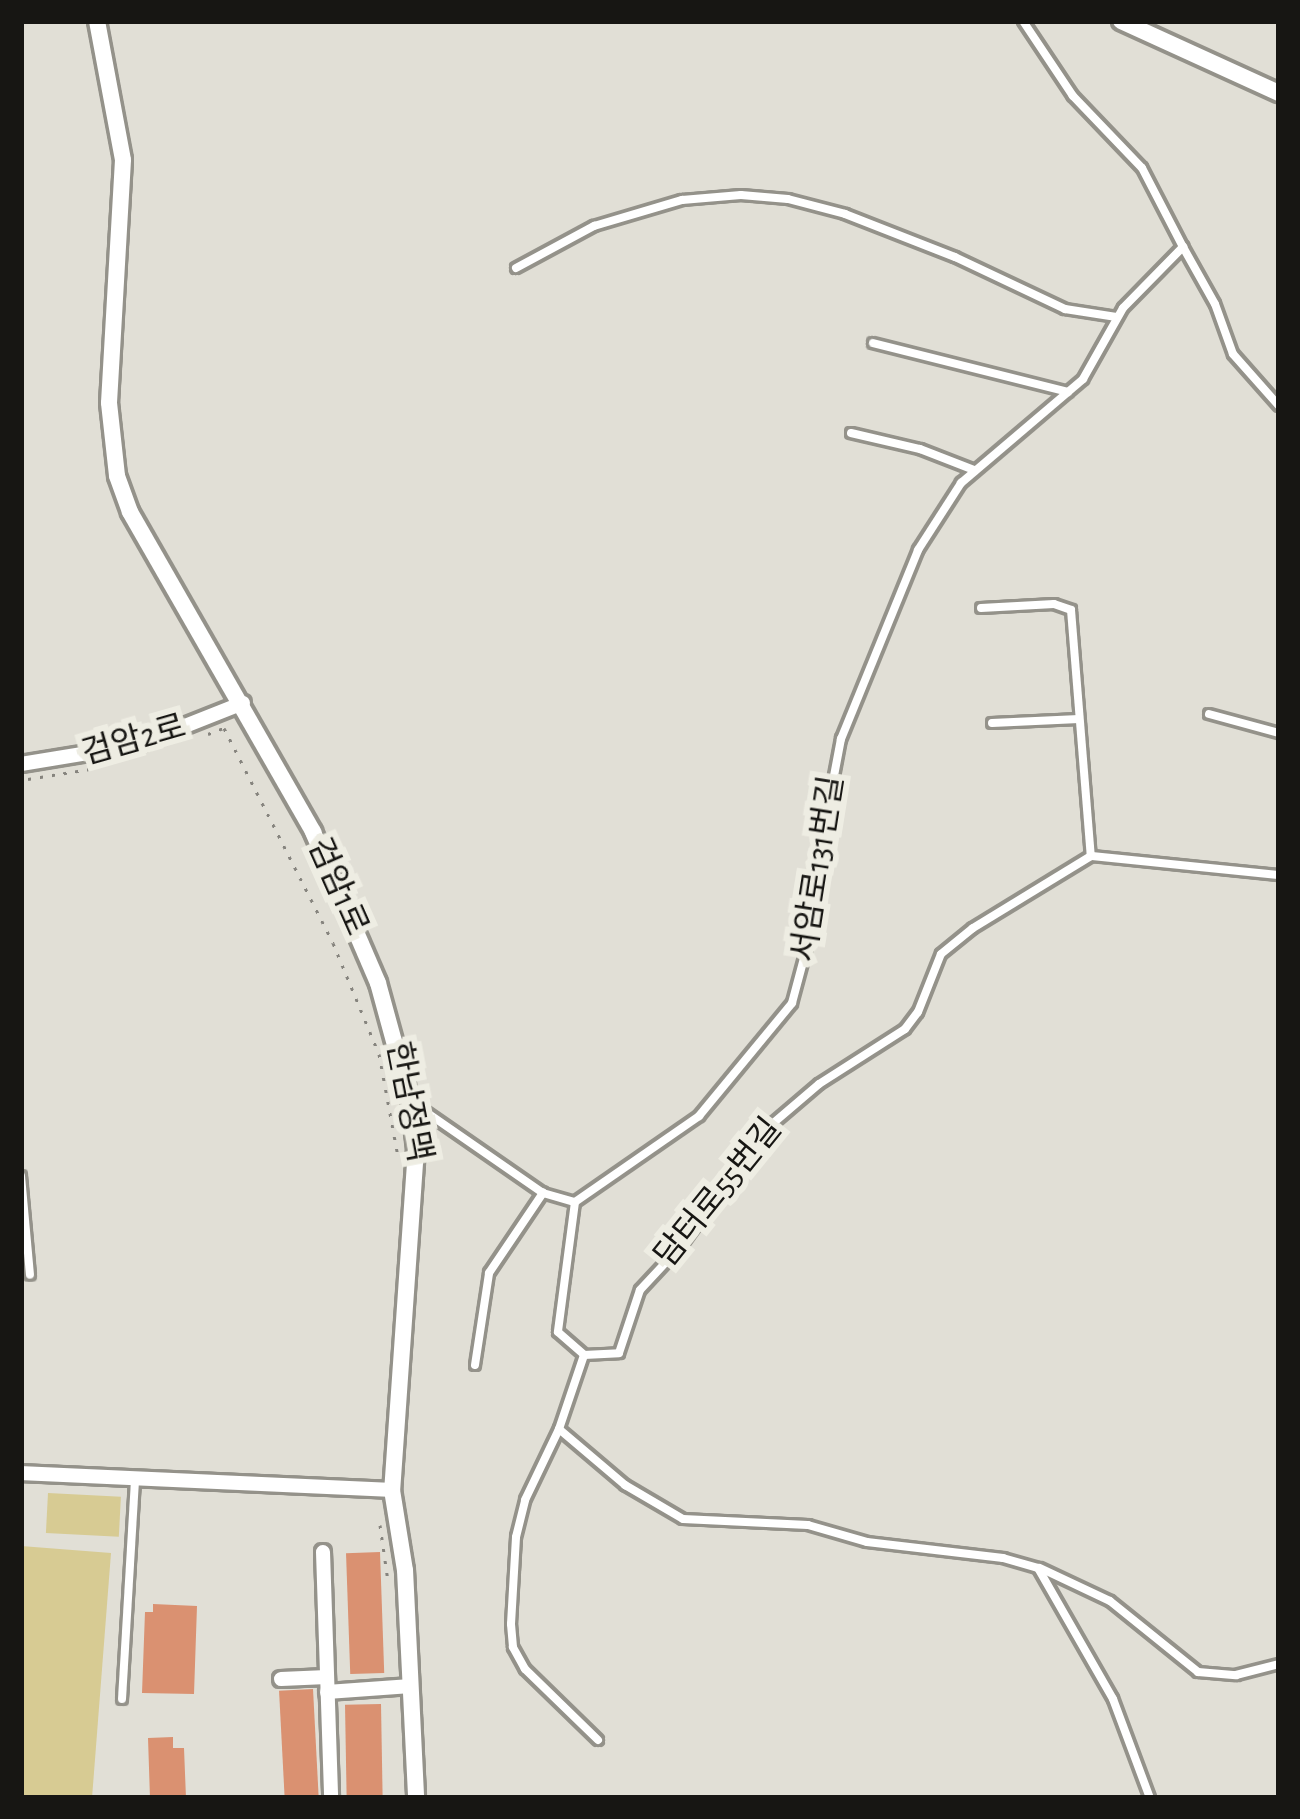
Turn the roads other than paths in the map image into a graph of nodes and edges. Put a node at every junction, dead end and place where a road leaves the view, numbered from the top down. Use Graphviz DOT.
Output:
graph roads {
  1 [pos="97,21"];
  2 [pos="1023,21"];
  3 [pos="1121,21"];
  4 [pos="1279,94"];
  5 [pos="1183,247"];
  6 [pos="517,268"];
  7 [pos="1117,317"];
  8 [pos="873,343"];
  9 [pos="1069,392"];
  10 [pos="1279,406"];
  11 [pos="851,433"];
  12 [pos="974,470"];
  13 [pos="981,608"];
  14 [pos="243,703"];
  15 [pos="1208,714"];
  16 [pos="1079,719"];
  17 [pos="992,723"];
  18 [pos="1279,733"];
  19 [pos="21,764"];
  20 [pos="1091,856"];
  21 [pos="1279,875"];
  22 [pos="410,1100"];
  23 [pos="21,1175"];
  24 [pos="543,1193"];
  25 [pos="574,1202"];
  26 [pos="30,1275"];
  27 [pos="584,1355"];
  28 [pos="475,1365"];
  29 [pos="559,1429"];
  30 [pos="21,1472"];
  31 [pos="135,1478"];
  32 [pos="392,1490"];
  33 [pos="323,1552"];
  34 [pos="1038,1568"];
  35 [pos="1279,1664"];
  36 [pos="281,1679"];
  37 [pos="327,1684"];
  38 [pos="411,1686"];
  39 [pos="122,1699"];
  40 [pos="598,1740"];
  41 [pos="331,1798"];
  42 [pos="416,1798"];
  43 [pos="1150,1798"];
  1 -- 14 [label="street, 검암1로"];
  2 -- 5 [label="lane"];
  3 -- 4 [label="street"];
  5 -- 7 [label="lane, 서암로131번길"];
  5 -- 10 [label="lane"];
  6 -- 7 [label="lane"];
  7 -- 9 [label="lane, 서암로131번길"];
  8 -- 9 [label="lane"];
  9 -- 12 [label="lane, 서암로131번길"];
  11 -- 12 [label="lane"];
  12 -- 25 [label="lane, 서암로131번길"];
  13 -- 16 [label="lane"];
  14 -- 19 [label="street, 검암2로"];
  14 -- 22 [label="street, 검암1로"];
  15 -- 18 [label="lane"];
  16 -- 17 [label="lane"];
  16 -- 20 [label="lane"];
  20 -- 21 [label="lane"];
  20 -- 27 [label="lane, 담터로55번길"];
  22 -- 24 [label="lane"];
  22 -- 32 [label="street, 검암1로"];
  23 -- 26 [label="lane"];
  24 -- 25 [label="lane"];
  24 -- 28 [label="lane"];
  25 -- 27 [label="lane"];
  27 -- 29 [label="lane"];
  29 -- 34 [label="lane"];
  29 -- 40 [label="lane"];
  30 -- 31 [label="street"];
  31 -- 32 [label="street"];
  31 -- 39 [label="lane"];
  32 -- 38 [label="street, 검암1로"];
  33 -- 37 [label="street"];
  34 -- 35 [label="lane"];
  34 -- 43 [label="lane"];
  36 -- 37 [label="street"];
  37 -- 38 [label="street"];
  37 -- 41 [label="street"];
  38 -- 42 [label="street, 검암1로"];
}
